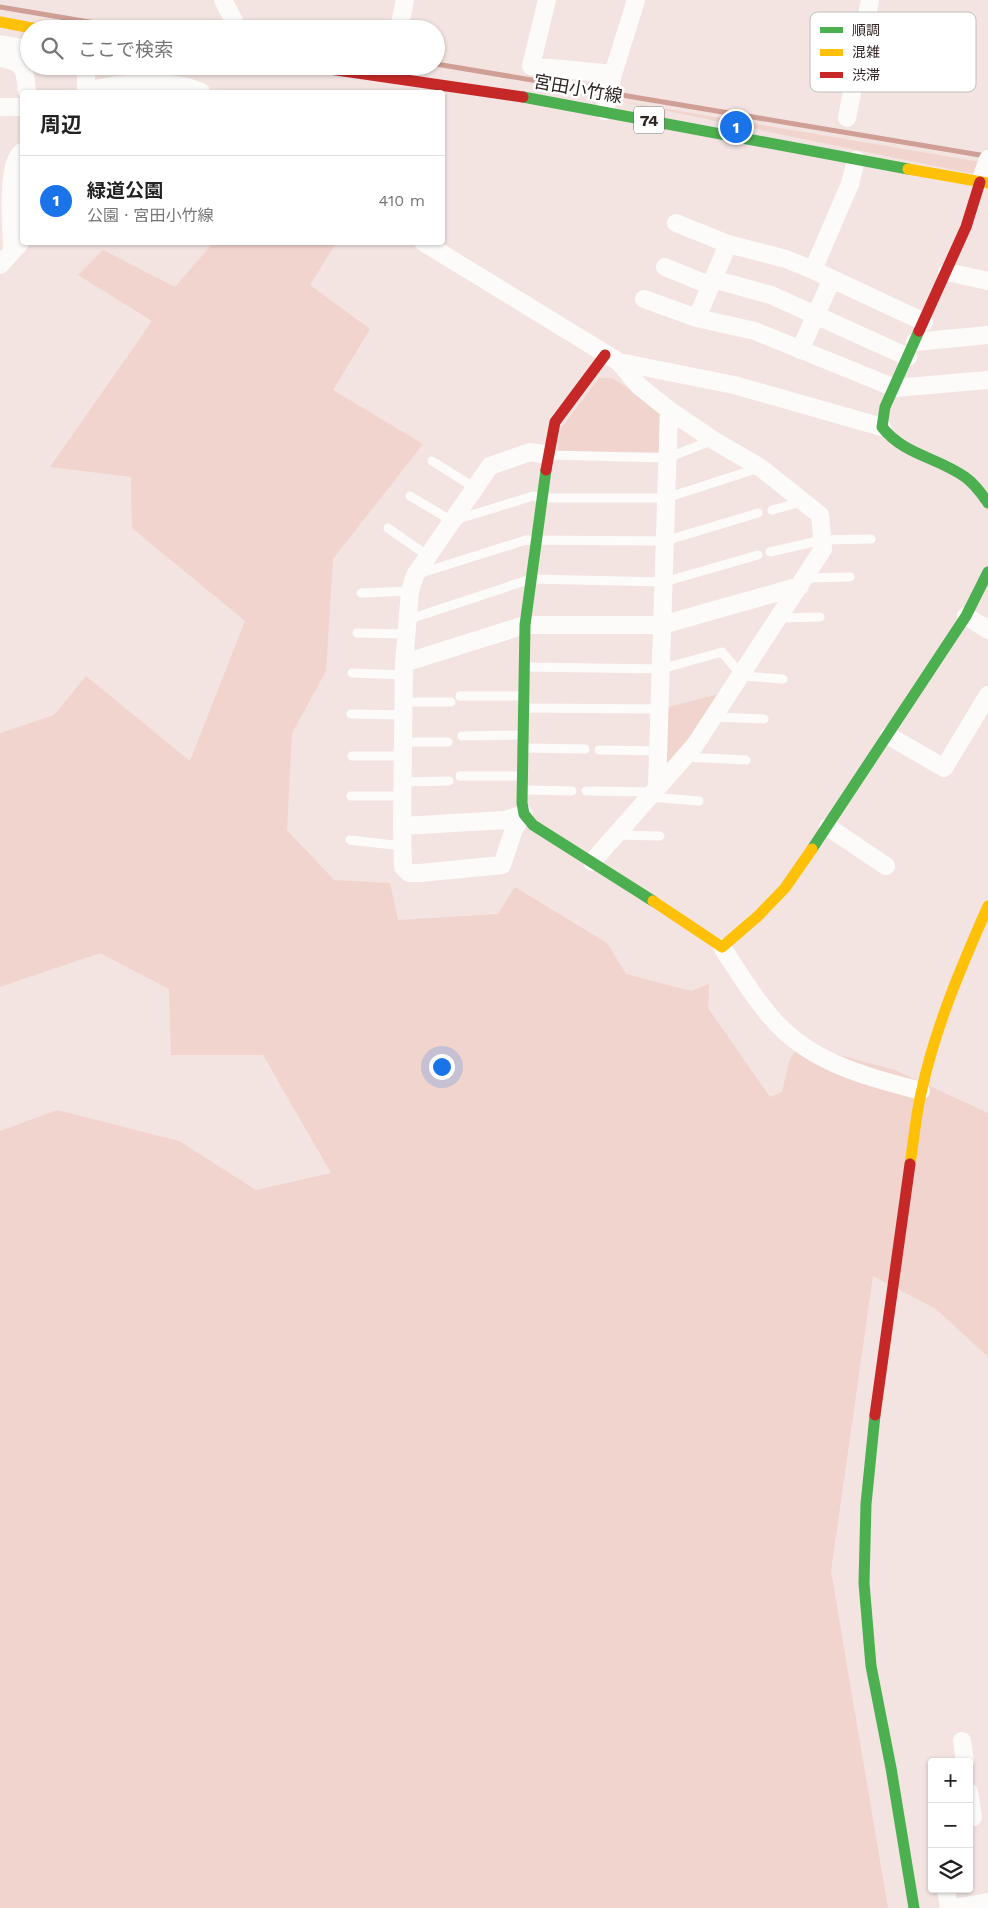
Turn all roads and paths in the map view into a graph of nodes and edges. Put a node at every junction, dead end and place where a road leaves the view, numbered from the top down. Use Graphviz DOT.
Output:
graph roads {
  1 [pos="223,0"];
  2 [pos="405,0"];
  3 [pos="547,0"];
  4 [pos="636,0"];
  5 [pos="233,20"];
  6 [pos="402,20"];
  7 [pos="0,22"];
  8 [pos="20,26"];
  9 [pos="0,44"];
  10 [pos="20,47"];
  11 [pos="0,58"];
  12 [pos="20,65"];
  13 [pos="25,75"];
  14 [pos="86,75"];
  15 [pos="417,75"];
  16 [pos="612,78"];
  17 [pos="27,90"];
  18 [pos="86,90"];
  19 [pos="92,90"];
  20 [pos="196,90"];
  21 [pos="852,92"];
  22 [pos="607,105"];
  23 [pos="0,107"];
  24 [pos="20,107"];
  25 [pos="847,118"];
  26 [pos="20,155"];
  27 [pos="856,160"];
  28 [pos="988,161"];
  29 [pos="984,182"];
  30 [pos="6,190"];
  31 [pos="676,223"];
  32 [pos="728,244"];
  33 [pos="428,245"];
  34 [pos="17,246"];
  35 [pos="0,264"];
  36 [pos="665,267"];
  37 [pos="812,270"];
  38 [pos="947,272"];
  39 [pos="832,279"];
  40 [pos="988,281"];
  41 [pos="712,282"];
  42 [pos="644,299"];
  43 [pos="816,315"];
  44 [pos="697,318"];
  45 [pos="924,322"];
  46 [pos="988,334"];
  47 [pos="800,350"];
  48 [pos="912,350"];
  49 [pos="612,359"];
  50 [pos="988,380"];
  51 [pos="895,388"];
  52 [pos="669,410"];
  53 [pos="882,427"];
  54 [pos="713,440"];
  55 [pos="548,455"];
  56 [pos="667,458"];
  57 [pos="432,461"];
  58 [pos="761,468"];
  59 [pos="475,488"];
  60 [pos="410,496"];
  61 [pos="542,498"];
  62 [pos="666,498"];
  63 [pos="802,502"];
  64 [pos="988,504"];
  65 [pos="772,510"];
  66 [pos="758,513"];
  67 [pos="452,521"];
  68 [pos="388,528"];
  69 [pos="536,539"];
  70 [pos="871,539"];
  71 [pos="822,540"];
  72 [pos="665,541"];
  73 [pos="770,552"];
  74 [pos="758,555"];
  75 [pos="428,556"];
  76 [pos="988,572"];
  77 [pos="850,577"];
  78 [pos="531,579"];
  79 [pos="664,582"];
  80 [pos="803,582"];
  81 [pos="412,583"];
  82 [pos="361,593"];
  83 [pos="966,616"];
  84 [pos="820,617"];
  85 [pos="779,618"];
  86 [pos="662,625"];
  87 [pos="407,626"];
  88 [pos="525,626"];
  89 [pos="988,630"];
  90 [pos="357,633"];
  91 [pos="524,667"];
  92 [pos="404,669"];
  93 [pos="661,669"];
  94 [pos="352,674"];
  95 [pos="742,676"];
  96 [pos="783,679"];
  97 [pos="988,695"];
  98 [pos="460,696"];
  99 [pos="524,696"];
  100 [pos="451,702"];
  101 [pos="403,708"];
  102 [pos="524,708"];
  103 [pos="660,709"];
  104 [pos="351,714"];
  105 [pos="714,716"];
  106 [pos="764,719"];
  107 [pos="462,736"];
  108 [pos="523,736"];
  109 [pos="889,736"];
  110 [pos="448,742"];
  111 [pos="523,748"];
  112 [pos="403,749"];
  113 [pos="585,749"];
  114 [pos="599,750"];
  115 [pos="658,751"];
  116 [pos="352,756"];
  117 [pos="684,757"];
  118 [pos="746,760"];
  119 [pos="460,776"];
  120 [pos="522,776"];
  121 [pos="449,782"];
  122 [pos="402,789"];
  123 [pos="522,790"];
  124 [pos="572,791"];
  125 [pos="586,791"];
  126 [pos="652,792"];
  127 [pos="351,796"];
  128 [pos="699,801"];
  129 [pos="524,814"];
  130 [pos="402,826"];
  131 [pos="828,827"];
  132 [pos="615,834"];
  133 [pos="660,836"];
  134 [pos="350,840"];
  135 [pos="402,846"];
  136 [pos="592,862"];
  137 [pos="886,866"];
  138 [pos="988,906"];
  139 [pos="722,947"];
  140 [pos="921,1091"];
  141 [pos="962,1741"];
  142 [pos="964,1758"];
  143 [pos="973,1803"];
  144 [pos="977,1816"];
  145 [pos="947,1893"];
  146 [pos="988,1902"];
  147 [pos="914,1908"];
  148 [pos="949,1908"];
  149 [pos="954,1908"];
  1 -- 5 [label="street"];
  2 -- 6 [label="street"];
  3 -- 16 [label="street"];
  4 -- 16 [label="street"];
  7 -- 8 [label="street"];
  9 -- 10 [label="street"];
  11 -- 12 [label="street"];
  13 -- 17 [label="street"];
  14 -- 18 [label="street"];
  15 -- 22 [label="street, 宮田小竹線 / 74"];
  16 -- 22 [label="street"];
  19 -- 20 [label="street"];
  21 -- 25 [label="street"];
  22 -- 27 [label="street, 宮田小竹線 / 74"];
  23 -- 24 [label="street"];
  26 -- 30 [label="street"];
  27 -- 29 [label="street, 宮田小竹線 / 74"];
  27 -- 37 [label="street"];
  28 -- 29 [label="street"];
  29 -- 38 [label="street"];
  30 -- 34 [label="street"];
  31 -- 32 [label="street"];
  32 -- 37 [label="street"];
  32 -- 41 [label="street"];
  33 -- 49 [label="street"];
  34 -- 35 [label="street"];
  36 -- 41 [label="street"];
  37 -- 39 [label="street"];
  38 -- 40 [label="street"];
  38 -- 45 [label="street"];
  39 -- 43 [label="street"];
  39 -- 45 [label="street"];
  41 -- 43 [label="street"];
  41 -- 44 [label="street"];
  42 -- 44 [label="street"];
  43 -- 47 [label="street"];
  43 -- 48 [label="street"];
  44 -- 47 [label="street"];
  45 -- 48 [label="street"];
  46 -- 48 [label="street"];
  47 -- 51 [label="street"];
  48 -- 51 [label="street"];
  49 -- 52 [label="street"];
  49 -- 53 [label="street"];
  49 -- 55 [label="street"];
  50 -- 51 [label="street"];
  51 -- 53 [label="street"];
  52 -- 54 [label="street"];
  52 -- 56 [label="street"];
  53 -- 64 [label="street"];
  54 -- 56 [label="lane"];
  54 -- 58 [label="street"];
  55 -- 56 [label="lane"];
  55 -- 59 [label="street"];
  55 -- 61 [label="street"];
  56 -- 62 [label="street"];
  57 -- 59 [label="lane"];
  58 -- 62 [label="lane"];
  58 -- 63 [label="street"];
  59 -- 67 [label="street"];
  60 -- 67 [label="lane"];
  61 -- 62 [label="lane"];
  61 -- 67 [label="lane"];
  61 -- 69 [label="street"];
  62 -- 72 [label="street"];
  63 -- 65 [label="lane"];
  63 -- 71 [label="street"];
  66 -- 72 [label="lane"];
  67 -- 75 [label="street"];
  68 -- 75 [label="lane"];
  69 -- 72 [label="lane"];
  69 -- 78 [label="street"];
  69 -- 81 [label="lane"];
  70 -- 71 [label="lane"];
  71 -- 73 [label="lane"];
  71 -- 80 [label="street"];
  72 -- 79 [label="street"];
  74 -- 79 [label="lane"];
  75 -- 81 [label="street"];
  76 -- 83 [label="street"];
  77 -- 80 [label="lane"];
  78 -- 79 [label="lane"];
  78 -- 87 [label="lane"];
  78 -- 88 [label="street"];
  79 -- 86 [label="street"];
  80 -- 85 [label="street"];
  80 -- 86 [label="street"];
  81 -- 82 [label="lane"];
  81 -- 87 [label="street"];
  83 -- 89 [label="street"];
  83 -- 109 [label="street"];
  84 -- 85 [label="lane"];
  85 -- 95 [label="street"];
  86 -- 88 [label="street"];
  86 -- 93 [label="street"];
  87 -- 90 [label="lane"];
  87 -- 92 [label="street"];
  88 -- 91 [label="street"];
  88 -- 92 [label="street"];
  91 -- 93 [label="lane"];
  91 -- 99 [label="street"];
  92 -- 94 [label="lane"];
  92 -- 101 [label="street"];
  93 -- 95 [label="lane"];
  93 -- 103 [label="street"];
  95 -- 96 [label="lane"];
  95 -- 105 [label="street"];
  97 -- 109 [label="street"];
  98 -- 99 [label="lane"];
  99 -- 102 [label="street"];
  100 -- 101 [label="lane"];
  101 -- 104 [label="lane"];
  101 -- 112 [label="street"];
  102 -- 103 [label="lane"];
  102 -- 108 [label="street"];
  103 -- 115 [label="street"];
  105 -- 106 [label="lane"];
  105 -- 117 [label="street"];
  107 -- 108 [label="lane"];
  108 -- 111 [label="street"];
  109 -- 131 [label="street"];
  110 -- 112 [label="lane"];
  111 -- 113 [label="lane"];
  111 -- 120 [label="street"];
  112 -- 116 [label="lane"];
  112 -- 122 [label="street"];
  114 -- 115 [label="lane"];
  115 -- 126 [label="street"];
  117 -- 118 [label="lane"];
  117 -- 126 [label="street"];
  119 -- 120 [label="lane"];
  120 -- 123 [label="street"];
  121 -- 122 [label="lane"];
  122 -- 127 [label="lane"];
  122 -- 130 [label="street"];
  123 -- 124 [label="lane"];
  123 -- 129 [label="street"];
  125 -- 126 [label="lane"];
  126 -- 128 [label="lane"];
  126 -- 132 [label="street"];
  129 -- 130 [label="street"];
  129 -- 135 [label="street"];
  129 -- 136 [label="street"];
  130 -- 135 [label="street"];
  131 -- 137 [label="street"];
  131 -- 139 [label="street"];
  132 -- 133 [label="lane"];
  132 -- 136 [label="street"];
  134 -- 135 [label="lane"];
  136 -- 139 [label="street"];
  138 -- 140 [label="street"];
  139 -- 140 [label="street"];
  140 -- 147 [label="street"];
  141 -- 142 [label="street"];
  143 -- 144 [label="street"];
  145 -- 148 [label="street"];
  146 -- 149 [label="street"];
}
